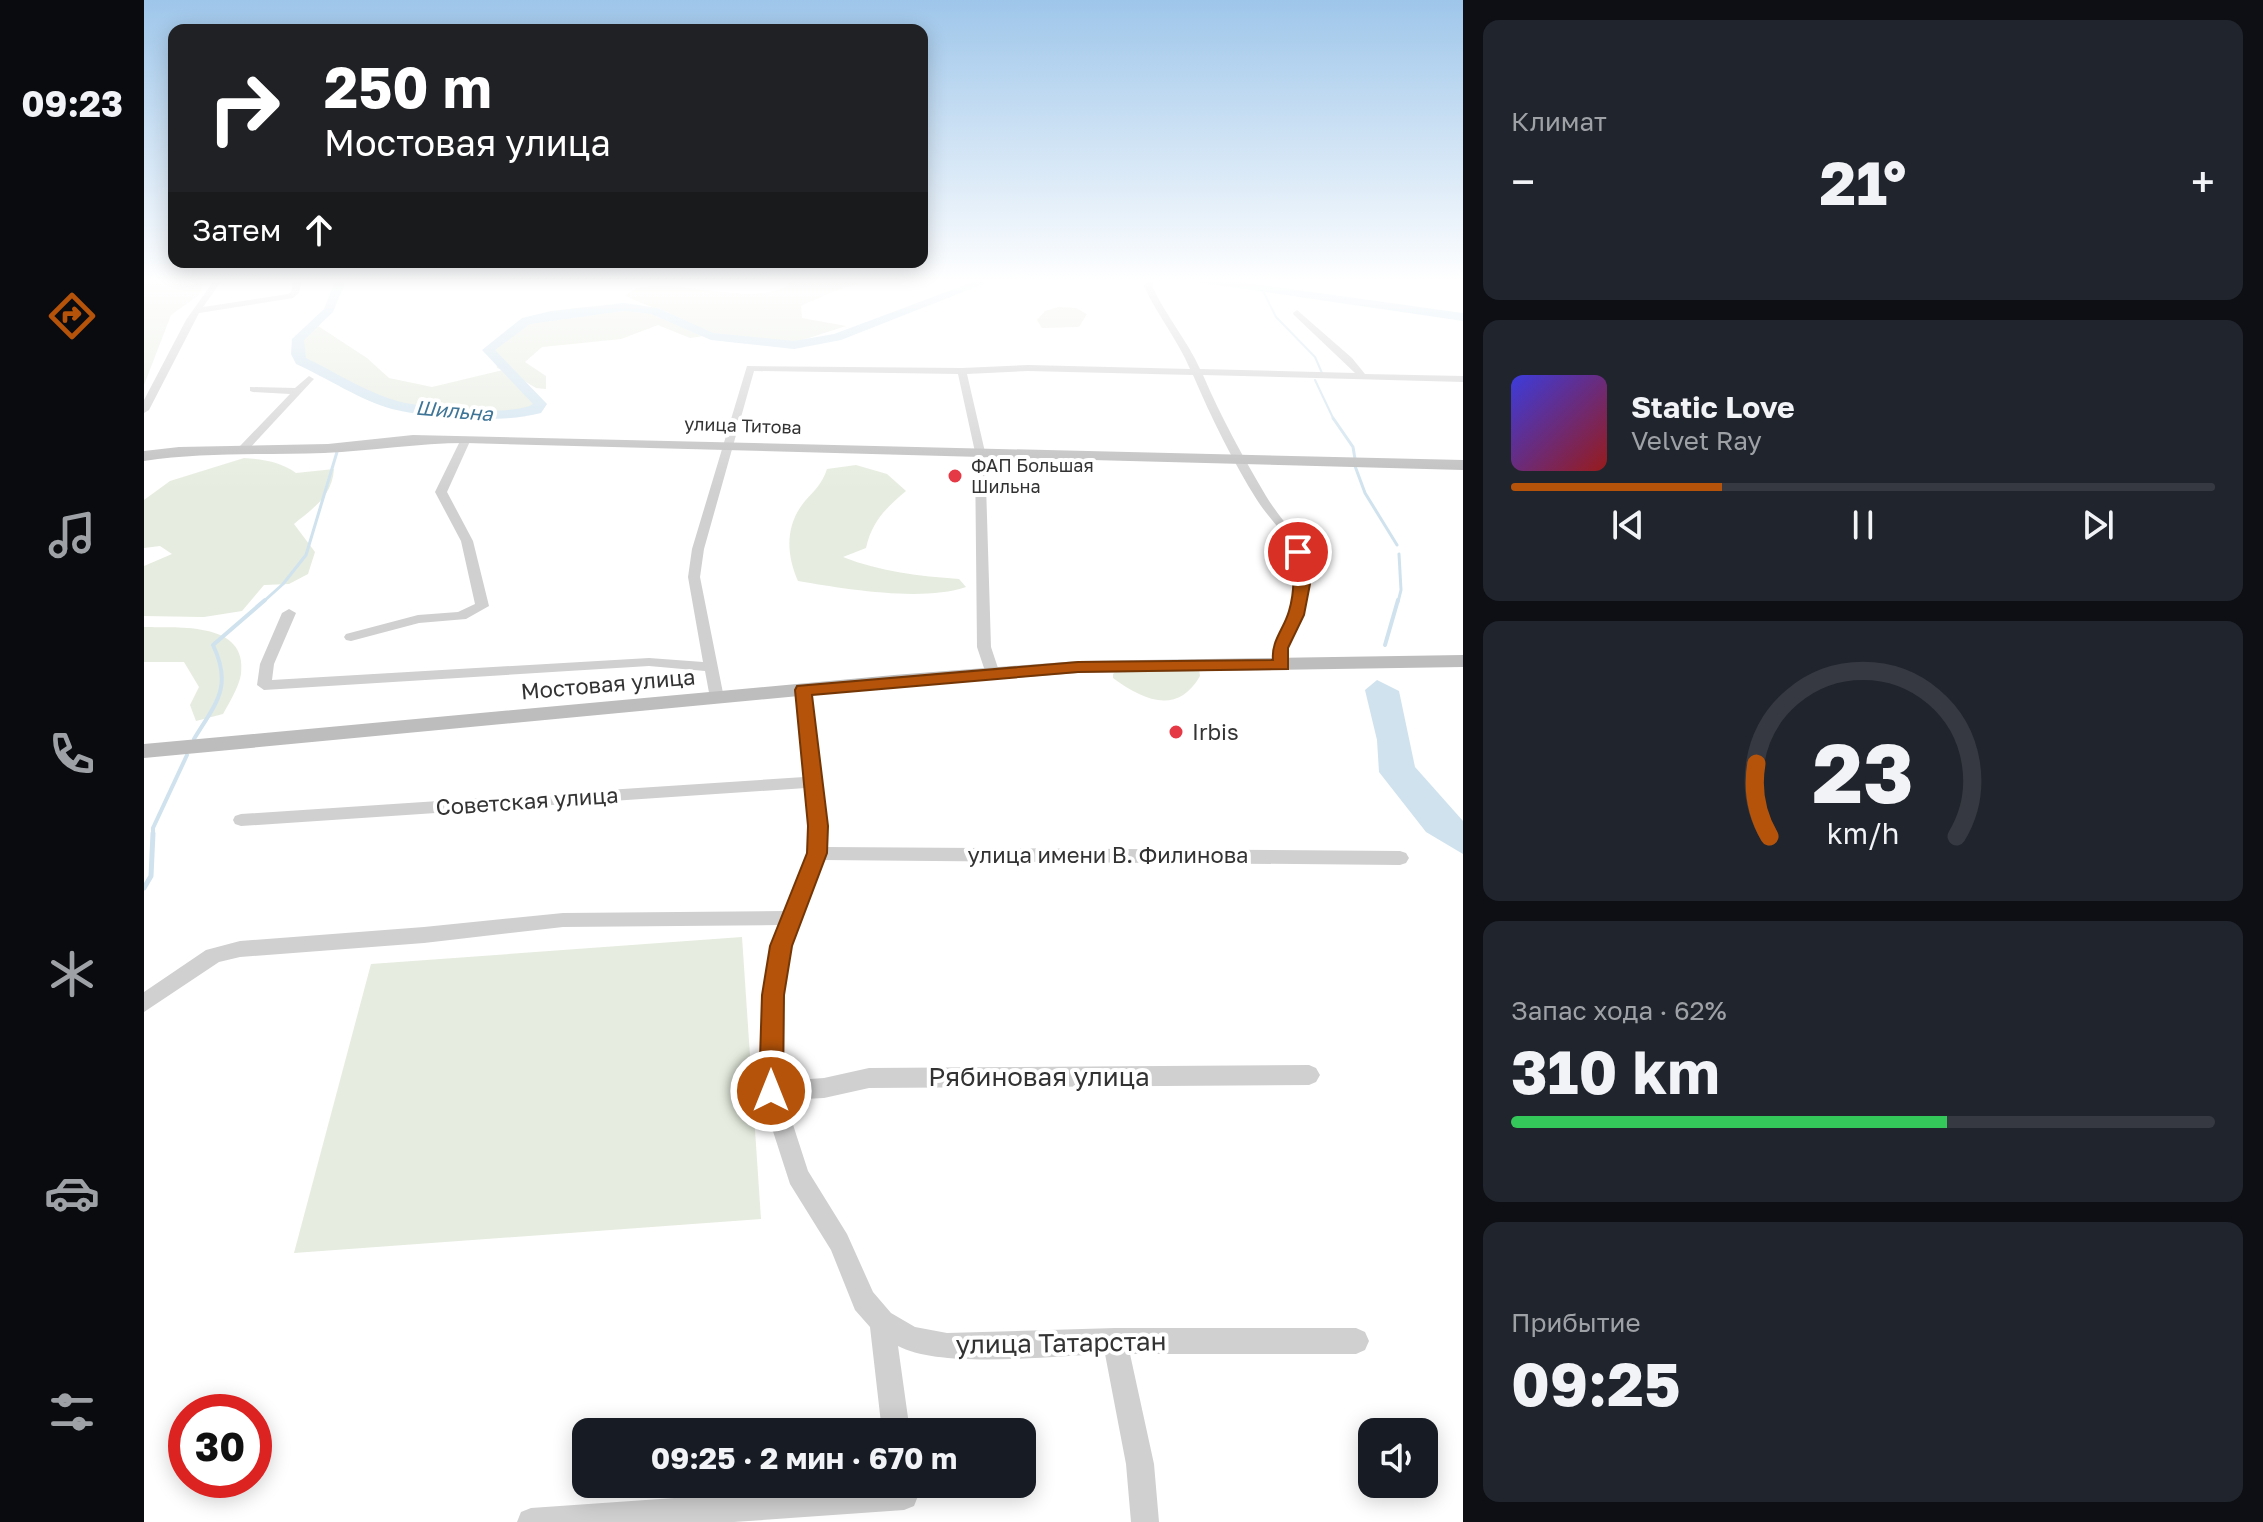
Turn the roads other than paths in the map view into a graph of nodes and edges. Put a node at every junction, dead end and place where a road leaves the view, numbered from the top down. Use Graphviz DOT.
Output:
graph roads {
  1 [pos="176,350"];
  2 [pos="1184,350"];
  3 [pos="1338,350"];
  4 [pos="962,371"];
  5 [pos="1197,371"];
  6 [pos="1362,376"];
  7 [pos="309,379"];
  8 [pos="1463,379"];
  9 [pos="253,389"];
  10 [pos="295,391"];
  11 [pos="144,410"];
  12 [pos="466,439"];
  13 [pos="728,446"];
  14 [pos="244,448"];
  15 [pos="980,452"];
  16 [pos="144,456"];
  17 [pos="1241,460"];
  18 [pos="1463,465"];
  19 [pos="289,613"];
  20 [pos="351,637"];
  21 [pos="1463,661"];
  22 [pos="1282,665"];
  23 [pos="709,667"];
  24 [pos="993,674"];
  25 [pos="803,690"];
  26 [pos="717,698"];
  27 [pos="147,751"];
  28 [pos="813,782"];
  29 [pos="241,820"];
  30 [pos="817,853"];
  31 [pos="1400,858"];
  32 [pos="791,918"];
  33 [pos="144,1003"];
  34 [pos="1309,1075"];
  35 [pos="771,1091"];
  36 [pos="882,1322"];
  37 [pos="1115,1341"];
  38 [pos="1356,1341"];
  39 [pos="894,1418"];
  40 [pos="875,1498"];
  41 [pos="531,1522"];
  42 [pos="1145,1522"];
  1 -- 11 [label="street"];
  2 -- 5 [label="street"];
  3 -- 6 [label="street"];
  4 -- 5 [label="street"];
  4 -- 13 [label="street"];
  4 -- 15 [label="street"];
  5 -- 6 [label="street"];
  5 -- 17 [label="street"];
  6 -- 8 [label="street"];
  7 -- 10 [label="street"];
  9 -- 10 [label="street"];
  10 -- 14 [label="street"];
  12 -- 13 [label="street, улица Титова"];
  12 -- 14 [label="street, улица Титова"];
  12 -- 20 [label="street"];
  13 -- 15 [label="street, улица Титова"];
  13 -- 23 [label="street"];
  14 -- 16 [label="street, улица Титова"];
  15 -- 17 [label="street, улица Титова"];
  15 -- 24 [label="street"];
  17 -- 18 [label="street, улица Титова"];
  17 -- 22 [label="street"];
  19 -- 23 [label="street, Мостовая улица"];
  21 -- 22 [label="street, Мостовая улица"];
  22 -- 24 [label="street, Мостовая улица"];
  23 -- 26 [label="street"];
  24 -- 25 [label="street, Мостовая улица"];
  25 -- 26 [label="street, Мостовая улица"];
  25 -- 28 [label="street"];
  26 -- 27 [label="street, Мостовая улица"];
  28 -- 29 [label="street, Советская улица"];
  28 -- 30 [label="street"];
  30 -- 31 [label="street, улица имени В. Филинова"];
  30 -- 32 [label="street"];
  32 -- 33 [label="street"];
  32 -- 35 [label="street"];
  34 -- 35 [label="street, Рябиновая улица"];
  35 -- 36 [label="street"];
  36 -- 37 [label="street, улица Татарстан"];
  36 -- 39 [label="street"];
  37 -- 38 [label="street, улица Татарстан"];
  37 -- 42 [label="street"];
  40 -- 41 [label="street"];
}
